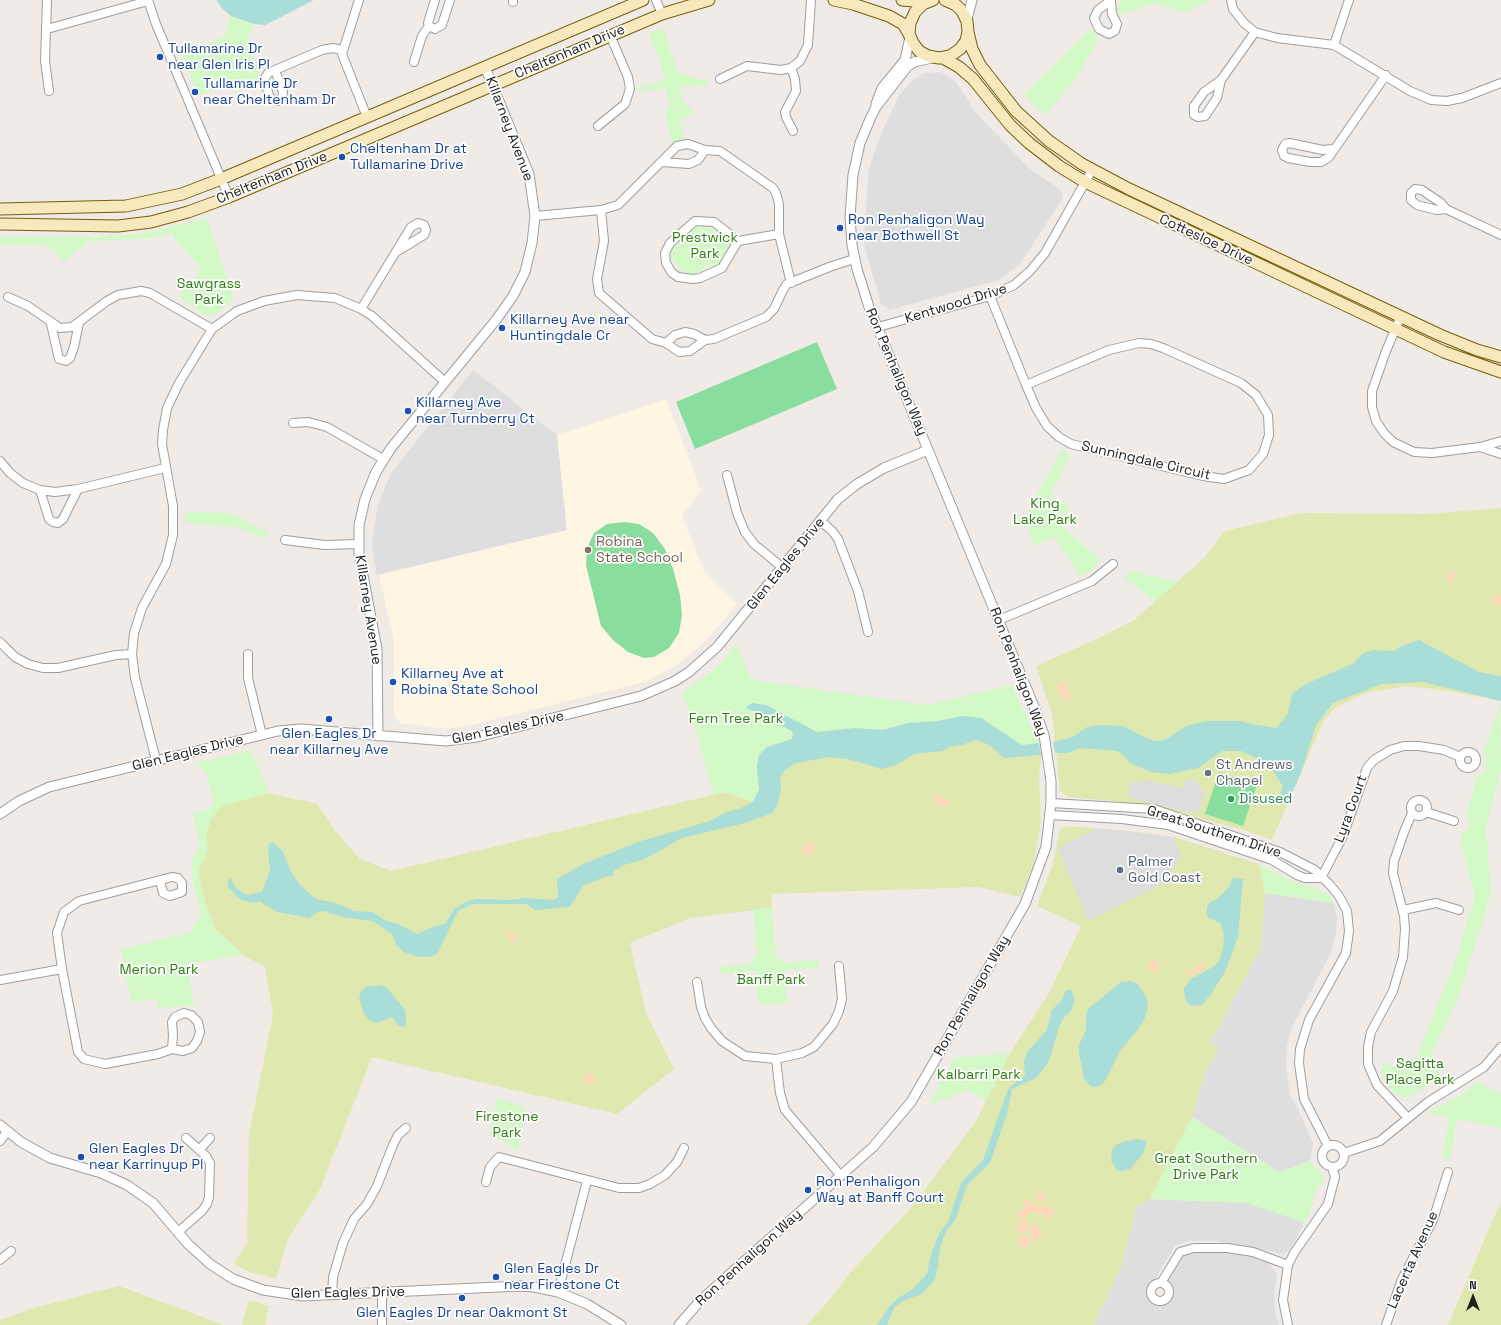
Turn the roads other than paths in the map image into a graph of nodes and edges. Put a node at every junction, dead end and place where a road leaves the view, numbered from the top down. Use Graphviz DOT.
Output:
graph roads {
  1 [pos="47,0"];
  2 [pos="359,0"];
  3 [pos="435,0"];
  4 [pos="450,0"];
  5 [pos="643,0"];
  6 [pos="656,0"];
  7 [pos="709,0"];
  8 [pos="811,0"];
  9 [pos="834,0"];
  10 [pos="902,0"];
  11 [pos="945,0"];
  12 [pos="972,0"];
  13 [pos="1231,0"];
  14 [pos="1349,0"];
  15 [pos="148,1"];
  16 [pos="930,1"];
  17 [pos="662,14"];
  18 [pos="967,19"];
  19 [pos="429,26"];
  20 [pos="47,29"];
  21 [pos="968,32"];
  22 [pos="1255,32"];
  23 [pos="610,35"];
  24 [pos="910,35"];
  25 [pos="1334,45"];
  26 [pos="342,50"];
  27 [pos="932,58"];
  28 [pos="943,58"];
  29 [pos="414,62"];
  30 [pos="485,67"];
  31 [pos="791,68"];
  32 [pos="275,70"];
  33 [pos="1386,75"];
  34 [pos="720,79"];
  35 [pos="1221,80"];
  36 [pos="1501,83"];
  37 [pos="492,85"];
  38 [pos="49,91"];
  39 [pos="876,107"];
  40 [pos="367,117"];
  41 [pos="598,126"];
  42 [pos="793,131"];
  43 [pos="1333,149"];
  44 [pos="705,150"];
  45 [pos="662,162"];
  46 [pos="1092,170"];
  47 [pos="221,179"];
  48 [pos="1085,182"];
  49 [pos="229,197"];
  50 [pos="0,209"];
  51 [pos="1446,209"];
  52 [pos="601,210"];
  53 [pos="535,216"];
  54 [pos="0,224"];
  55 [pos="779,234"];
  56 [pos="1501,235"];
  57 [pos="738,241"];
  58 [pos="396,252"];
  59 [pos="854,259"];
  60 [pos="791,283"];
  61 [pos="990,296"];
  62 [pos="8,297"];
  63 [pos="361,309"];
  64 [pos="1401,316"];
  65 [pos="79,323"];
  66 [pos="51,324"];
  67 [pos="878,327"];
  68 [pos="212,329"];
  69 [pos="1395,329"];
  70 [pos="705,340"];
  71 [pos="666,343"];
  72 [pos="1501,357"];
  73 [pos="1501,372"];
  74 [pos="445,382"];
  75 [pos="1026,385"];
  76 [pos="293,423"];
  77 [pos="1501,441"];
  78 [pos="1480,447"];
  79 [pos="928,450"];
  80 [pos="1501,454"];
  81 [pos="383,459"];
  82 [pos="0,461"];
  83 [pos="165,468"];
  84 [pos="727,475"];
  85 [pos="78,489"];
  86 [pos="40,490"];
  87 [pos="821,521"];
  88 [pos="285,540"];
  89 [pos="358,544"];
  90 [pos="1113,564"];
  91 [pos="783,568"];
  92 [pos="999,620"];
  93 [pos="868,632"];
  94 [pos="0,642"];
  95 [pos="132,654"];
  96 [pos="248,654"];
  97 [pos="262,735"];
  98 [pos="378,736"];
  99 [pos="1460,757"];
  100 [pos="156,760"];
  101 [pos="1051,803"];
  102 [pos="1426,812"];
  103 [pos="1412,813"];
  104 [pos="0,814"];
  105 [pos="1050,815"];
  106 [pos="1454,821"];
  107 [pos="1321,878"];
  108 [pos="160,881"];
  109 [pos="1403,910"];
  110 [pos="1459,910"];
  111 [pos="840,966"];
  112 [pos="62,969"];
  113 [pos="0,980"];
  114 [pos="697,982"];
  115 [pos="1501,1047"];
  116 [pos="172,1050"];
  117 [pos="776,1059"];
  118 [pos="1408,1118"];
  119 [pos="0,1125"];
  120 [pos="406,1128"];
  121 [pos="7,1132"];
  122 [pos="186,1138"];
  123 [pos="210,1138"];
  124 [pos="0,1141"];
  125 [pos="1328,1146"];
  126 [pos="684,1148"];
  127 [pos="199,1150"];
  128 [pos="1344,1154"];
  129 [pos="1332,1167"];
  130 [pos="1448,1172"];
  131 [pos="841,1176"];
  132 [pos="587,1181"];
  133 [pos="486,1182"];
  134 [pos="178,1232"];
  135 [pos="11,1251"];
  136 [pos="0,1260"];
  137 [pos="1288,1265"];
  138 [pos="1161,1283"];
  139 [pos="558,1292"];
  140 [pos="382,1293"];
  141 [pos="332,1295"];
  142 [pos="382,1325"];
  143 [pos="621,1325"];
  144 [pos="679,1325"];
  145 [pos="1288,1325"];
  146 [pos="1386,1325"];
  1 -- 20 [label="street"];
  2 -- 26 [label="street"];
  3 -- 19 [label="street"];
  4 -- 19 [label="street"];
  5 -- 30 [label="main road, Cheltenham Drive"];
  6 -- 17 [label="street"];
  7 -- 17 [label="main road, Cheltenham Drive"];
  8 -- 31 [label="street"];
  9 -- 24 [label="main road"];
  10 -- 16 [label="main road"];
  11 -- 18 [label="main road"];
  12 -- 18 [label="street"];
  13 -- 22 [label="street"];
  14 -- 25 [label="street"];
  15 -- 20 [label="street"];
  15 -- 47 [label="street"];
  16 -- 24 [label="main road"];
  17 -- 23 [label="main road, Cheltenham Drive"];
  18 -- 21 [label="main road, Cottesloe Drive"];
  19 -- 29 [label="street"];
  20 -- 38 [label="street"];
  21 -- 28 [label="main road"];
  21 -- 46 [label="main road, Cottesloe Drive"];
  22 -- 25 [label="street"];
  22 -- 35 [label="street"];
  23 -- 37 [label="main road, Cheltenham Drive"];
  23 -- 41 [label="street"];
  24 -- 27 [label="main road"];
  24 -- 39 [label="street, Ron Penhaligon Way"];
  25 -- 33 [label="street"];
  26 -- 32 [label="street"];
  26 -- 40 [label="street"];
  27 -- 28 [label="main road"];
  27 -- 39 [label="street, Ron Penhaligon Way"];
  28 -- 48 [label="main road, Cottesloe Drive"];
  30 -- 37 [label="street, Killarney Avenue"];
  30 -- 40 [label="main road, Cheltenham Drive"];
  31 -- 34 [label="street"];
  31 -- 42 [label="street"];
  33 -- 36 [label="street"];
  33 -- 43 [label="street"];
  37 -- 49 [label="main road, Cheltenham Drive"];
  37 -- 53 [label="street, Killarney Avenue"];
  39 -- 59 [label="street, Ron Penhaligon Way"];
  40 -- 47 [label="main road, Cheltenham Drive"];
  43 -- 43 [label="street"];
  44 -- 45 [label="street"];
  44 -- 45 [label="street"];
  44 -- 55 [label="street"];
  45 -- 52 [label="street"];
  46 -- 48 [label="street, Kentwood Drive"];
  46 -- 64 [label="main road, Cottesloe Drive"];
  47 -- 49 [label="street"];
  47 -- 50 [label="main road, Cheltenham Drive"];
  48 -- 61 [label="street, Kentwood Drive"];
  48 -- 69 [label="main road, Cottesloe Drive"];
  49 -- 54 [label="main road, Cheltenham Drive"];
  51 -- 56 [label="street"];
  52 -- 53 [label="street"];
  52 -- 71 [label="street"];
  53 -- 74 [label="street, Killarney Avenue"];
  55 -- 57 [label="street"];
  55 -- 60 [label="street"];
  57 -- 57 [label="street"];
  58 -- 63 [label="street"];
  59 -- 60 [label="street"];
  59 -- 67 [label="street, Ron Penhaligon Way"];
  60 -- 70 [label="street"];
  61 -- 67 [label="street, Kentwood Drive"];
  61 -- 75 [label="street, Sunningdale Circuit"];
  62 -- 66 [label="street"];
  63 -- 68 [label="street"];
  63 -- 74 [label="street"];
  64 -- 69 [label="street"];
  64 -- 72 [label="main road, Cottesloe Drive"];
  65 -- 66 [label="street"];
  65 -- 66 [label="street"];
  65 -- 68 [label="street"];
  67 -- 79 [label="street, Ron Penhaligon Way"];
  68 -- 83 [label="street"];
  69 -- 73 [label="main road, Cottesloe Drive"];
  69 -- 78 [label="street"];
  70 -- 71 [label="street"];
  70 -- 71 [label="street"];
  74 -- 81 [label="street, Killarney Avenue"];
  75 -- 75 [label="street, Sunningdale Circuit"];
  76 -- 81 [label="street"];
  77 -- 78 [label="street"];
  78 -- 80 [label="street"];
  79 -- 87 [label="street, Glen Eagles Drive"];
  79 -- 92 [label="street, Ron Penhaligon Way"];
  81 -- 89 [label="street, Killarney Avenue"];
  82 -- 86 [label="street"];
  83 -- 85 [label="street"];
  83 -- 95 [label="street"];
  84 -- 91 [label="street"];
  85 -- 86 [label="street"];
  85 -- 86 [label="street"];
  87 -- 91 [label="street, Glen Eagles Drive"];
  87 -- 93 [label="street"];
  88 -- 89 [label="street"];
  89 -- 98 [label="street, Killarney Avenue"];
  90 -- 92 [label="street"];
  91 -- 98 [label="street, Glen Eagles Drive"];
  92 -- 101 [label="street, Ron Penhaligon Way"];
  94 -- 95 [label="street"];
  95 -- 100 [label="street"];
  96 -- 97 [label="street"];
  97 -- 98 [label="street, Glen Eagles Drive"];
  97 -- 100 [label="street, Glen Eagles Drive"];
  99 -- 107 [label="street, Lyra Court"];
  100 -- 104 [label="street, Glen Eagles Drive"];
  101 -- 105 [label="street, Ron Penhaligon Way"];
  101 -- 107 [label="street, Great Southern Drive"];
  102 -- 103 [label="street"];
  102 -- 103 [label="street"];
  102 -- 106 [label="street"];
  103 -- 109 [label="street"];
  105 -- 107 [label="street, Great Southern Drive"];
  105 -- 131 [label="street, Ron Penhaligon Way"];
  107 -- 125 [label="street, Great Southern Drive"];
  108 -- 112 [label="street"];
  109 -- 110 [label="street"];
  109 -- 118 [label="street"];
  111 -- 117 [label="street"];
  112 -- 113 [label="street"];
  112 -- 116 [label="street"];
  114 -- 117 [label="street"];
  115 -- 118 [label="street"];
  116 -- 116 [label="street"];
  117 -- 131 [label="street"];
  118 -- 128 [label="street"];
  119 -- 121 [label="street, Glen Eagles Drive"];
  120 -- 141 [label="street"];
  121 -- 124 [label="street"];
  121 -- 134 [label="street, Glen Eagles Drive"];
  122 -- 127 [label="street"];
  123 -- 127 [label="street"];
  125 -- 128 [label="street"];
  125 -- 129 [label="street"];
  126 -- 132 [label="street"];
  127 -- 134 [label="street"];
  128 -- 129 [label="street"];
  129 -- 137 [label="street"];
  130 -- 146 [label="street, Lacerta Avenue"];
  131 -- 144 [label="street, Ron Penhaligon Way"];
  132 -- 133 [label="street"];
  132 -- 139 [label="street"];
  134 -- 141 [label="street, Glen Eagles Drive"];
  135 -- 136 [label="street"];
  137 -- 138 [label="street"];
  137 -- 145 [label="street"];
  139 -- 140 [label="street, Glen Eagles Drive"];
  139 -- 143 [label="street, Glen Eagles Drive"];
  140 -- 141 [label="street, Glen Eagles Drive"];
  140 -- 142 [label="street"];
}
